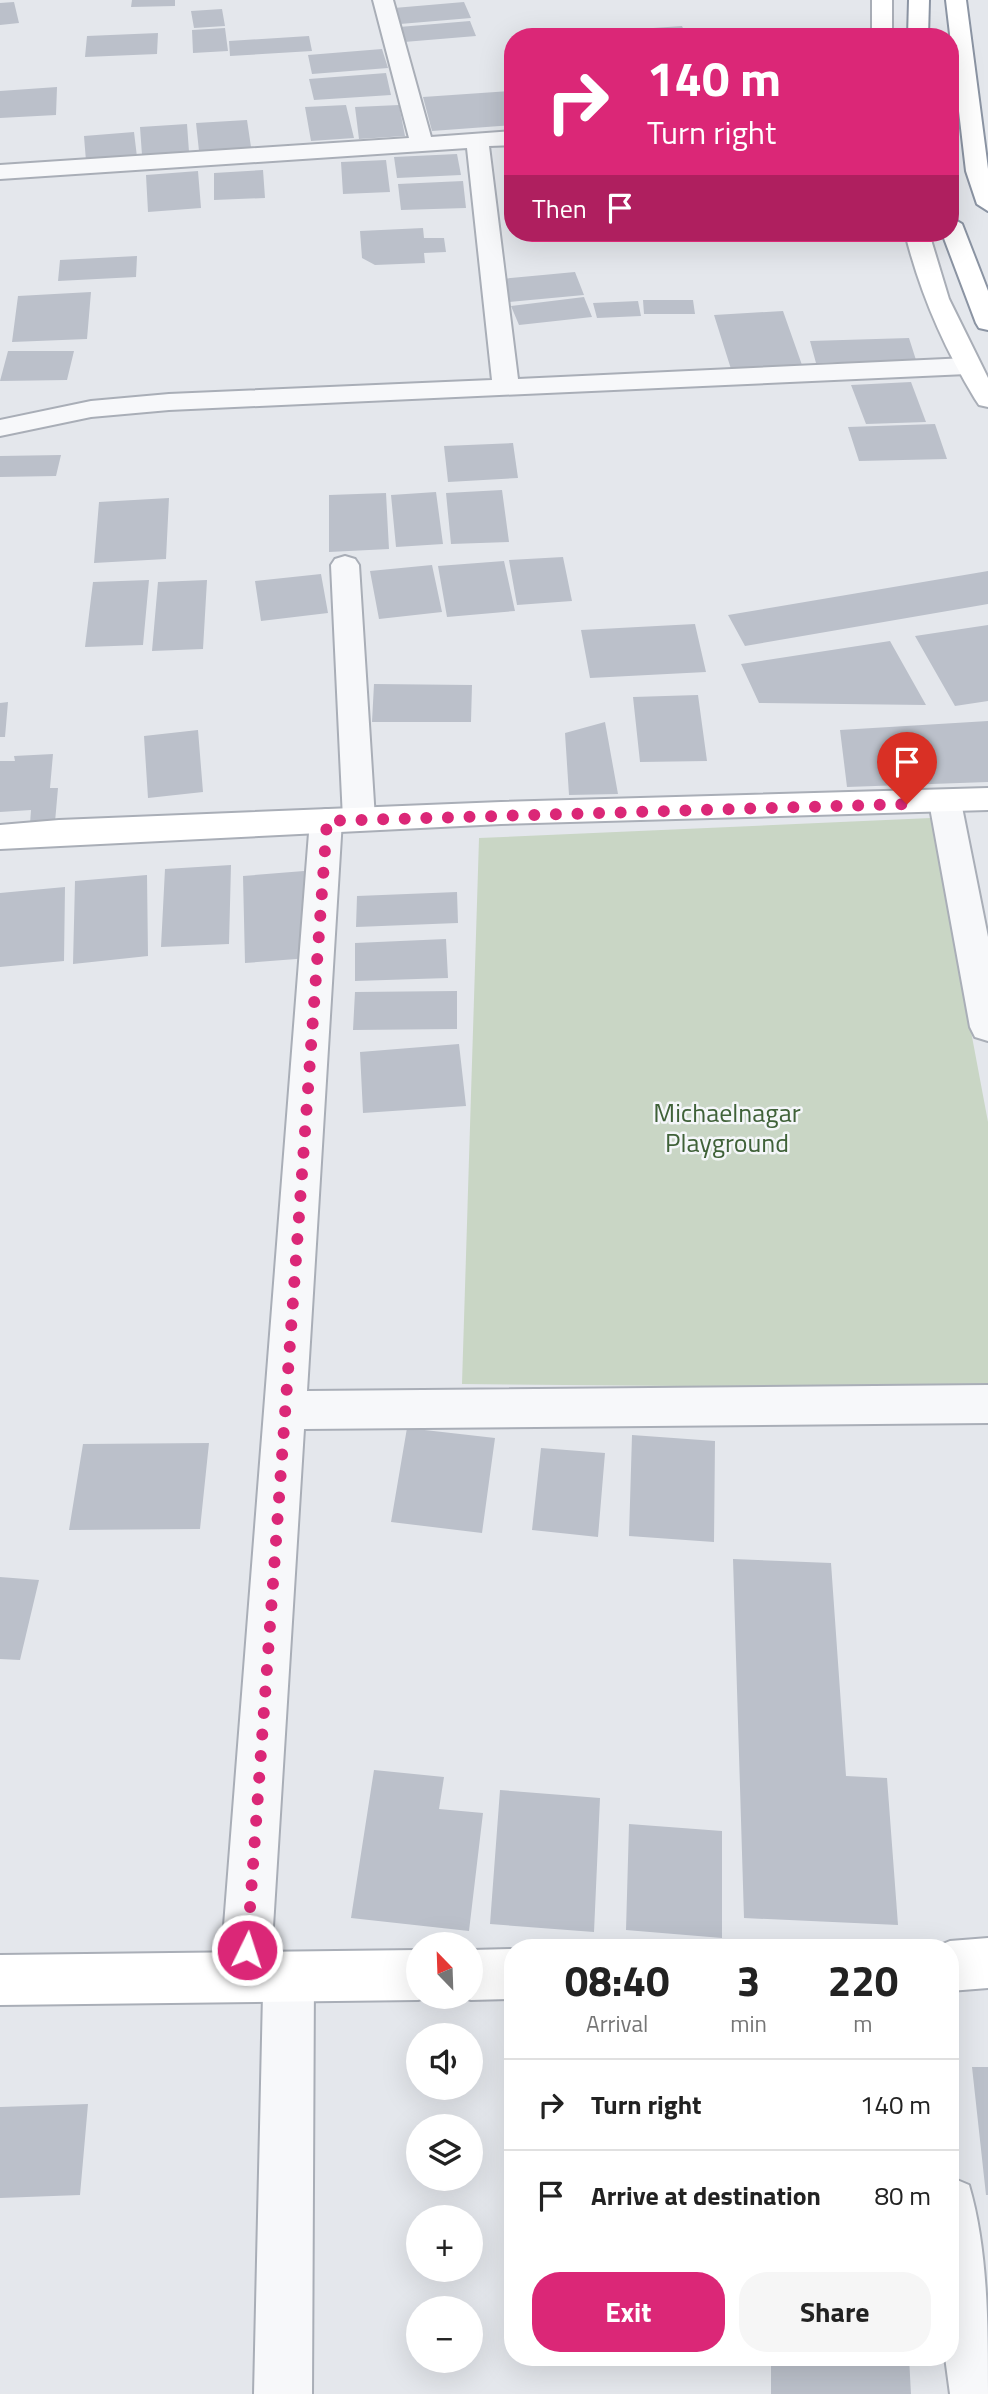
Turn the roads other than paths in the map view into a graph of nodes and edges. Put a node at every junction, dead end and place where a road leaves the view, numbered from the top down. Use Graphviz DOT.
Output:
graph roads {
  1 [pos="383,0"];
  2 [pos="882,0"];
  3 [pos="919,0"];
  4 [pos="956,0"];
  5 [pos="882,28"];
  6 [pos="918,28"];
  7 [pos="504,138"];
  8 [pos="477,140"];
  9 [pos="422,144"];
  10 [pos="0,172"];
  11 [pos="988,204"];
  12 [pos="919,242"];
  13 [pos="957,242"];
  14 [pos="988,323"];
  15 [pos="967,366"];
  16 [pos="506,387"];
  17 [pos="988,399"];
  18 [pos="0,428"];
  19 [pos="345,565"];
  20 [pos="988,799"];
  21 [pos="945,802"];
  22 [pos="343,820"];
  23 [pos="0,837"];
  24 [pos="988,1027"];
  25 [pos="988,1404"];
  26 [pos="284,1410"];
  27 [pos="988,1963"];
  28 [pos="959,1965"];
  29 [pos="504,1974"];
  30 [pos="406,1975"];
  31 [pos="483,1975"];
  32 [pos="267,1977"];
  33 [pos="0,1980"];
  34 [pos="959,2263"];
  35 [pos="283,2394"];
  36 [pos="979,2394"];
  1 -- 9 [label="street"];
  2 -- 5 [label="main road"];
  3 -- 6 [label="main road"];
  4 -- 11 [label="main road"];
  7 -- 8 [label="street"];
  8 -- 9 [label="street"];
  8 -- 16 [label="street"];
  9 -- 10 [label="street"];
  12 -- 15 [label="main road"];
  13 -- 14 [label="main road"];
  15 -- 16 [label="street"];
  15 -- 17 [label="main road"];
  16 -- 18 [label="street"];
  19 -- 22 [label="street"];
  20 -- 21 [label="main road"];
  21 -- 22 [label="main road"];
  21 -- 24 [label="street"];
  22 -- 23 [label="main road"];
  22 -- 26 [label="street"];
  25 -- 26 [label="street"];
  26 -- 32 [label="street"];
  27 -- 28 [label="main road"];
  29 -- 31 [label="main road"];
  30 -- 32 [label="main road"];
  32 -- 33 [label="main road"];
  32 -- 35 [label="street"];
  34 -- 36 [label="street"];
}
